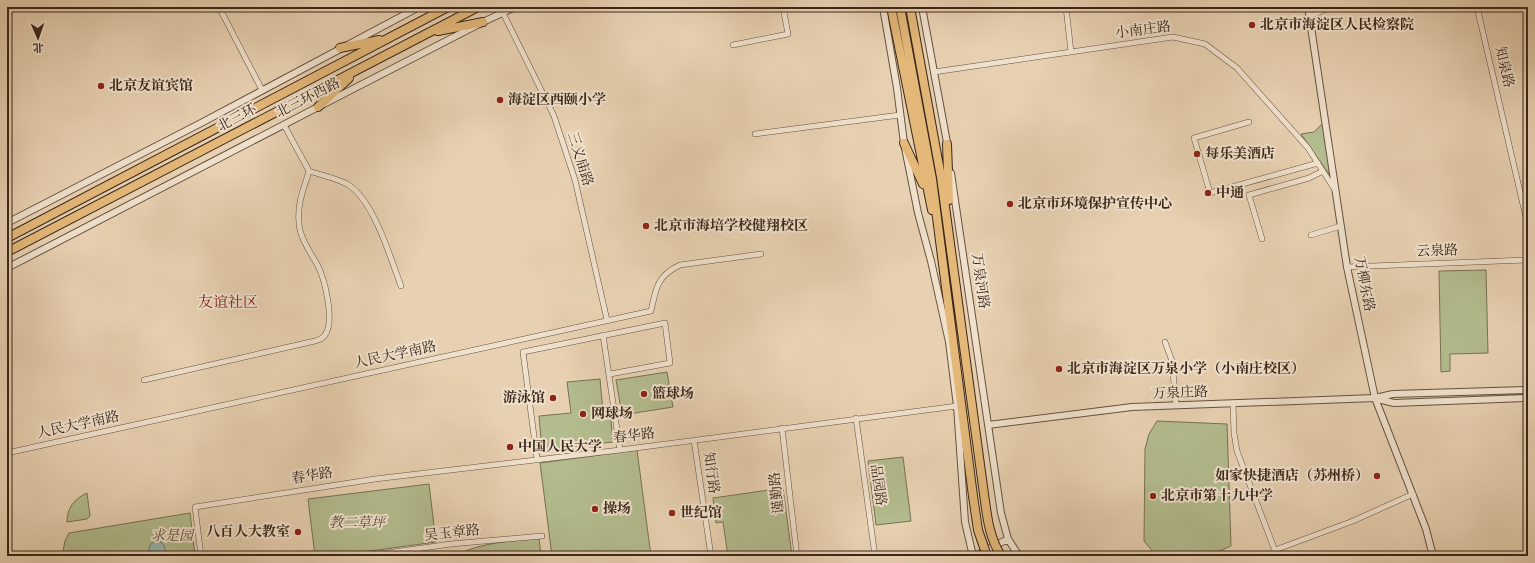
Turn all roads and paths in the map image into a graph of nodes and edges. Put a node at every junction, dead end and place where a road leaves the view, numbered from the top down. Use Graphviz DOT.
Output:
graph roads {
  1 [pos="219,7"];
  2 [pos="419,7"];
  3 [pos="448,7"];
  4 [pos="478,7"];
  5 [pos="484,7"];
  6 [pos="515,7"];
  7 [pos="783,7"];
  8 [pos="883,7"];
  9 [pos="891,7"];
  10 [pos="900,7"];
  11 [pos="910,7"];
  12 [pos="922,7"];
  13 [pos="1066,7"];
  14 [pos="1308,7"];
  15 [pos="1331,7"];
  16 [pos="1478,7"];
  17 [pos="468,12"];
  18 [pos="503,13"];
  19 [pos="1310,16"];
  20 [pos="483,22"];
  21 [pos="427,33"];
  22 [pos="387,38"];
  23 [pos="733,45"];
  24 [pos="340,48"];
  25 [pos="1071,52"];
  26 [pos="356,70"];
  27 [pos="934,72"];
  28 [pos="262,90"];
  29 [pos="318,106"];
  30 [pos="900,115"];
  31 [pos="1249,122"];
  32 [pos="284,125"];
  33 [pos="755,134"];
  34 [pos="904,143"];
  35 [pos="947,144"];
  36 [pos="1318,163"];
  37 [pos="309,171"];
  38 [pos="1323,171"];
  39 [pos="1336,191"];
  40 [pos="928,195"];
  41 [pos="7,223"];
  42 [pos="1341,226"];
  43 [pos="1528,226"];
  44 [pos="1311,235"];
  45 [pos="7,238"];
  46 [pos="950,239"];
  47 [pos="1262,239"];
  48 [pos="940,245"];
  49 [pos="7,252"];
  50 [pos="761,254"];
  51 [pos="1528,260"];
  52 [pos="1347,267"];
  53 [pos="7,268"];
  54 [pos="401,286"];
  55 [pos="608,320"];
  56 [pos="603,335"];
  57 [pos="1165,342"];
  58 [pos="610,374"];
  59 [pos="144,380"];
  60 [pos="1528,390"];
  61 [pos="1375,398"];
  62 [pos="1528,398"];
  63 [pos="1233,403"];
  64 [pos="1176,405"];
  65 [pos="957,406"];
  66 [pos="856,418"];
  67 [pos="988,425"];
  68 [pos="782,428"];
  69 [pos="694,440"];
  70 [pos="620,450"];
  71 [pos="7,453"];
  72 [pos="537,459"];
  73 [pos="1413,494"];
  74 [pos="542,536"];
  75 [pos="1008,539"];
  76 [pos="1275,550"];
  77 [pos="201,556"];
  78 [pos="364,556"];
  79 [pos="711,556"];
  80 [pos="797,556"];
  81 [pos="875,556"];
  82 [pos="974,556"];
  83 [pos="987,556"];
  84 [pos="1001,556"];
  85 [pos="1019,556"];
  86 [pos="1277,556"];
  87 [pos="1433,556"];
  1 -- 28 [label="street"];
  2 -- 24 [label="street, 北三环西路"];
  3 -- 22 [label="highway, 北三环"];
  4 -- 17 [label="highway, 北三环"];
  5 -- 17 [label="highway"];
  6 -- 18 [label="street, 北三环西路"];
  7 -- 23 [label="street"];
  8 -- 30 [label="street"];
  9 -- 40 [label="highway"];
  10 -- 48 [label="highway"];
  11 -- 46 [label="highway, 万泉河路"];
  12 -- 27 [label="street, 万泉河路"];
  13 -- 25 [label="street"];
  14 -- 19 [label="street, 万柳东路"];
  15 -- 19 [label="street"];
  16 -- 43 [label="street, 知泉路"];
  17 -- 21 [label="highway, 北三环"];
  18 -- 20 [label="street, 北三环西路"];
  18 -- 55 [label="street, 三义庙路"];
  19 -- 39 [label="street, 万柳东路"];
  20 -- 21 [label="highway"];
  20 -- 29 [label="street, 北三环西路"];
  21 -- 26 [label="highway, 北三环"];
  22 -- 24 [label="highway"];
  22 -- 45 [label="highway, 北三环"];
  24 -- 28 [label="street, 北三环西路"];
  25 -- 27 [label="street, 小南庄路"];
  25 -- 36 [label="street, 小南庄路"];
  26 -- 29 [label="highway"];
  26 -- 49 [label="highway, 北三环"];
  27 -- 35 [label="street, 万泉河路"];
  28 -- 41 [label="street, 北三环西路"];
  29 -- 32 [label="street, 北三环西路"];
  30 -- 33 [label="street"];
  30 -- 34 [label="street"];
  31 -- 36 [label="street"];
  32 -- 37 [label="street"];
  32 -- 53 [label="street, 北三环西路"];
  34 -- 40 [label="highway"];
  34 -- 65 [label="street"];
  35 -- 46 [label="highway"];
  35 -- 67 [label="street, 万泉河路"];
  36 -- 38 [label="street, 小南庄路"];
  37 -- 54 [label="street"];
  37 -- 59 [label="street"];
  38 -- 39 [label="street, 小南庄路"];
  38 -- 47 [label="street"];
  39 -- 42 [label="street, 万柳东路"];
  40 -- 48 [label="highway"];
  42 -- 44 [label="street"];
  42 -- 52 [label="street, 万柳东路"];
  46 -- 84 [label="highway, 万泉河路, bridge"];
  48 -- 83 [label="highway, bridge"];
  50 -- 55 [label="street, 人民大学南路"];
  51 -- 52 [label="street, 云泉路"];
  52 -- 61 [label="street, 万柳东路"];
  55 -- 71 [label="street, 人民大学南路"];
  56 -- 58 [label="street"];
  56 -- 58 [label="street"];
  56 -- 72 [label="street"];
  57 -- 64 [label="street"];
  58 -- 70 [label="street"];
  60 -- 61 [label="street, 万泉庄路"];
  61 -- 62 [label="street, 万泉庄路"];
  61 -- 63 [label="street, 万泉庄路"];
  61 -- 73 [label="street, 万柳东路"];
  63 -- 64 [label="street, 万泉庄路"];
  63 -- 76 [label="street"];
  64 -- 67 [label="street, 万泉庄路"];
  65 -- 66 [label="street, 春华路"];
  65 -- 82 [label="street"];
  66 -- 68 [label="street, 春华路"];
  66 -- 81 [label="street, 品园路"];
  67 -- 75 [label="street, 万泉河路"];
  68 -- 69 [label="street, 春华路"];
  68 -- 80 [label="street, 谨勤路"];
  69 -- 70 [label="street, 春华路"];
  69 -- 79 [label="street, 知行路"];
  70 -- 72 [label="street, 春华路"];
  72 -- 77 [label="street, 春华路"];
  73 -- 76 [label="street"];
  73 -- 87 [label="street, 万柳东路"];
  74 -- 78 [label="street, 吴玉章路"];
  75 -- 82 [label="street"];
  75 -- 85 [label="street, 万泉河路"];
  76 -- 86 [label="street"];
}
